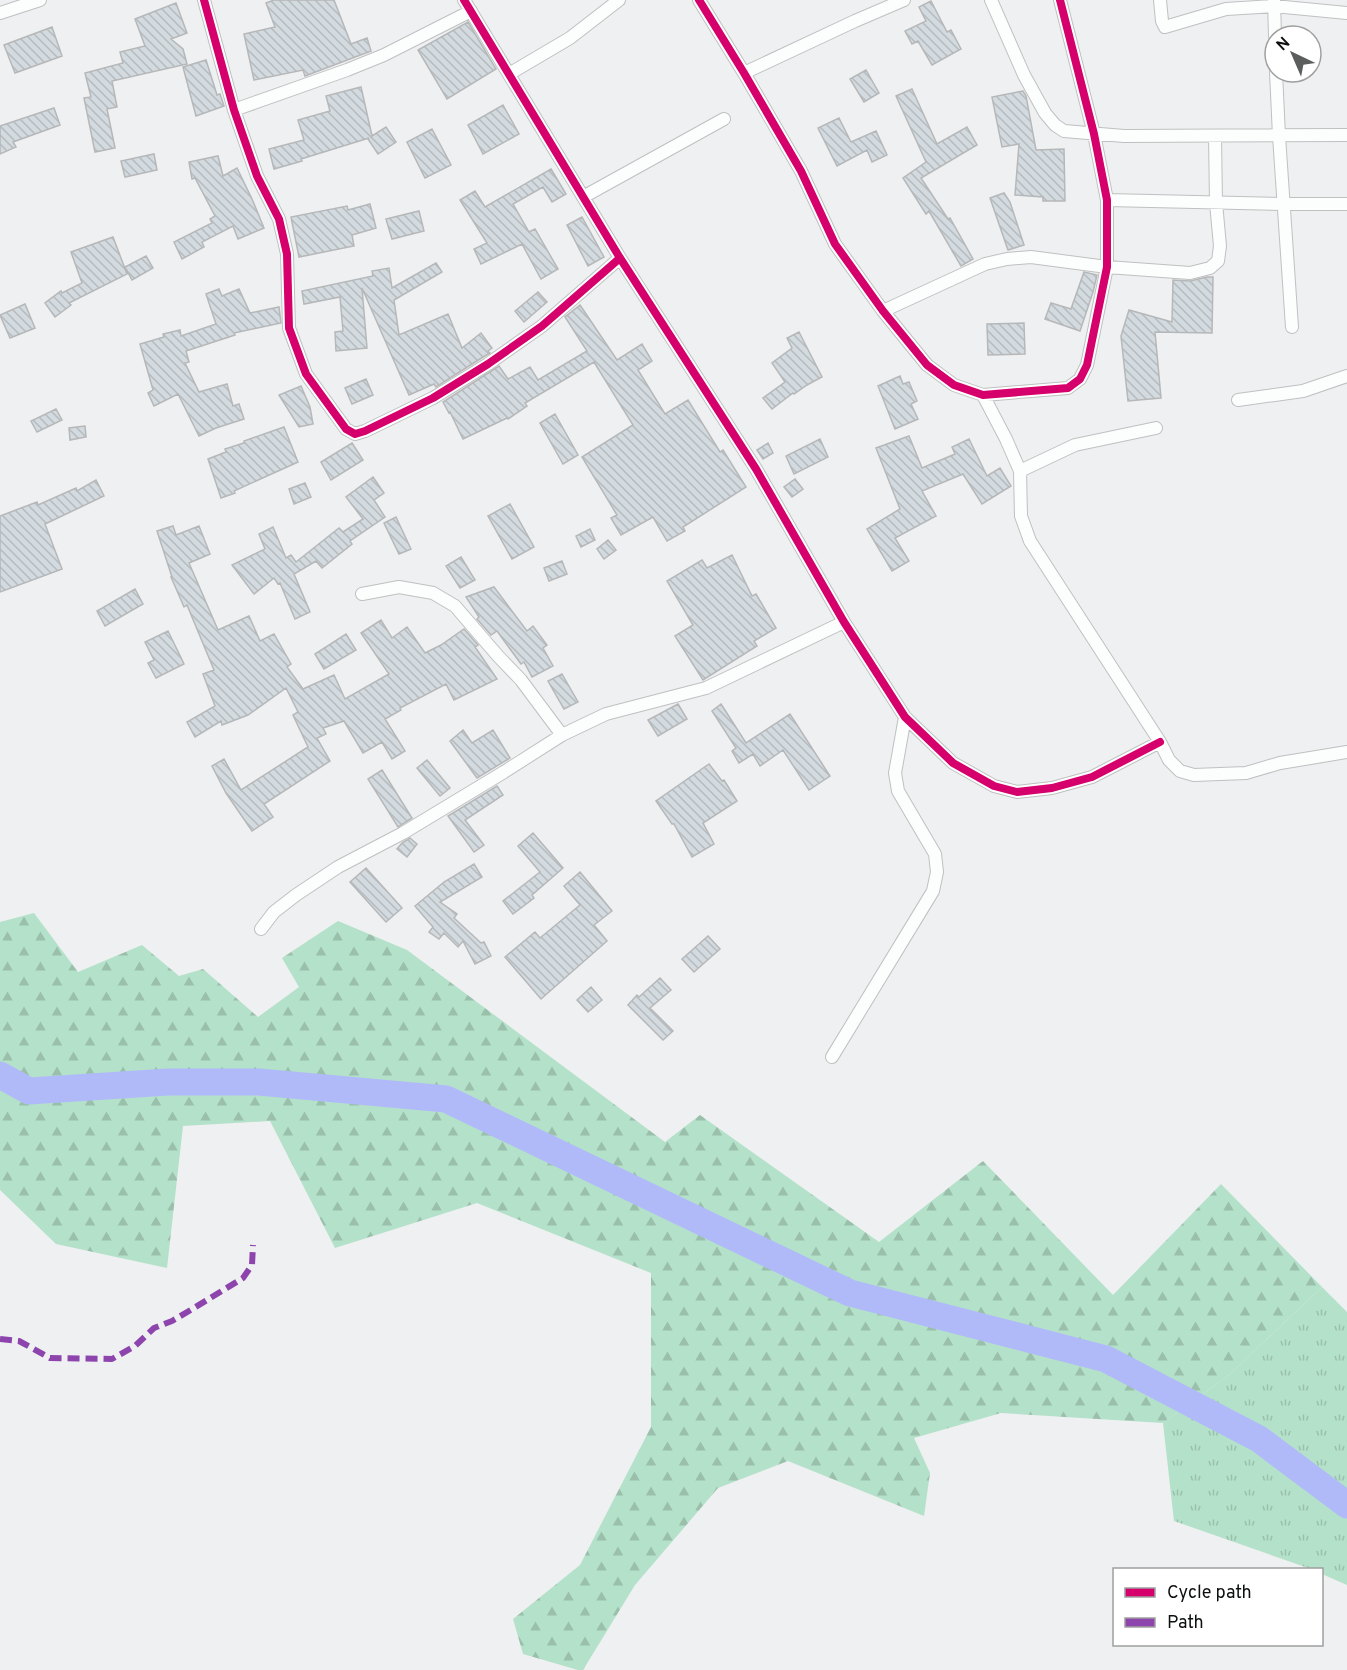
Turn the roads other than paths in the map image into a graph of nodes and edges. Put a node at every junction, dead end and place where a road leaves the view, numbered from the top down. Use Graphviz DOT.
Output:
graph roads {
  1 [pos="40,0"];
  2 [pos="204,0"];
  3 [pos="619,0"];
  4 [pos="699,0"];
  5 [pos="904,0"];
  6 [pos="991,0"];
  7 [pos="1060,0"];
  8 [pos="1160,0"];
  9 [pos="1274,3"];
  10 [pos="468,5"];
  11 [pos="0,13"];
  12 [pos="1347,13"];
  13 [pos="1275,24"];
  14 [pos="744,73"];
  15 [pos="509,74"];
  16 [pos="1277,84"];
  17 [pos="234,110"];
  18 [pos="724,119"];
  19 [pos="1094,134"];
  20 [pos="1347,135"];
  21 [pos="1215,136"];
  22 [pos="1279,136"];
  23 [pos="584,197"];
  24 [pos="1107,200"];
  25 [pos="1216,202"];
  26 [pos="1283,204"];
  27 [pos="1347,204"];
  28 [pos="620,258"];
  29 [pos="1107,267"];
  30 [pos="883,311"];
  31 [pos="1292,327"];
  32 [pos="1347,376"];
  33 [pos="983,395"];
  34 [pos="1238,400"];
  35 [pos="1156,428"];
  36 [pos="1020,471"];
  37 [pos="362,594"];
  38 [pos="844,622"];
  39 [pos="905,717"];
  40 [pos="562,735"];
  41 [pos="1160,742"];
  42 [pos="1347,752"];
  43 [pos="261,928"];
  44 [pos="832,1057"];
  1 -- 11 [label="street"];
  2 -- 17 [label="street"];
  3 -- 15 [label="street"];
  4 -- 14 [label="street"];
  5 -- 14 [label="street"];
  6 -- 19 [label="street"];
  7 -- 19 [label="street"];
  8 -- 9 [label="street"];
  9 -- 12 [label="street"];
  9 -- 13 [label="street"];
  10 -- 15 [label="street"];
  10 -- 17 [label="street"];
  14 -- 30 [label="street"];
  15 -- 23 [label="street"];
  16 -- 22 [label="street"];
  17 -- 28 [label="street"];
  18 -- 23 [label="street"];
  19 -- 21 [label="street"];
  19 -- 24 [label="street"];
  20 -- 22 [label="street"];
  21 -- 22 [label="street"];
  21 -- 25 [label="street"];
  22 -- 26 [label="street"];
  23 -- 28 [label="street"];
  24 -- 25 [label="street"];
  24 -- 29 [label="street"];
  25 -- 26 [label="street"];
  25 -- 29 [label="street"];
  26 -- 27 [label="street"];
  26 -- 31 [label="street"];
  28 -- 38 [label="street"];
  29 -- 30 [label="street"];
  29 -- 33 [label="street"];
  30 -- 33 [label="street"];
  32 -- 34 [label="street"];
  33 -- 36 [label="street"];
  35 -- 36 [label="street"];
  36 -- 41 [label="street"];
  37 -- 40 [label="street"];
  38 -- 39 [label="street"];
  38 -- 40 [label="street"];
  39 -- 41 [label="street"];
  39 -- 44 [label="street"];
  40 -- 43 [label="street"];
  41 -- 42 [label="street"];
}
